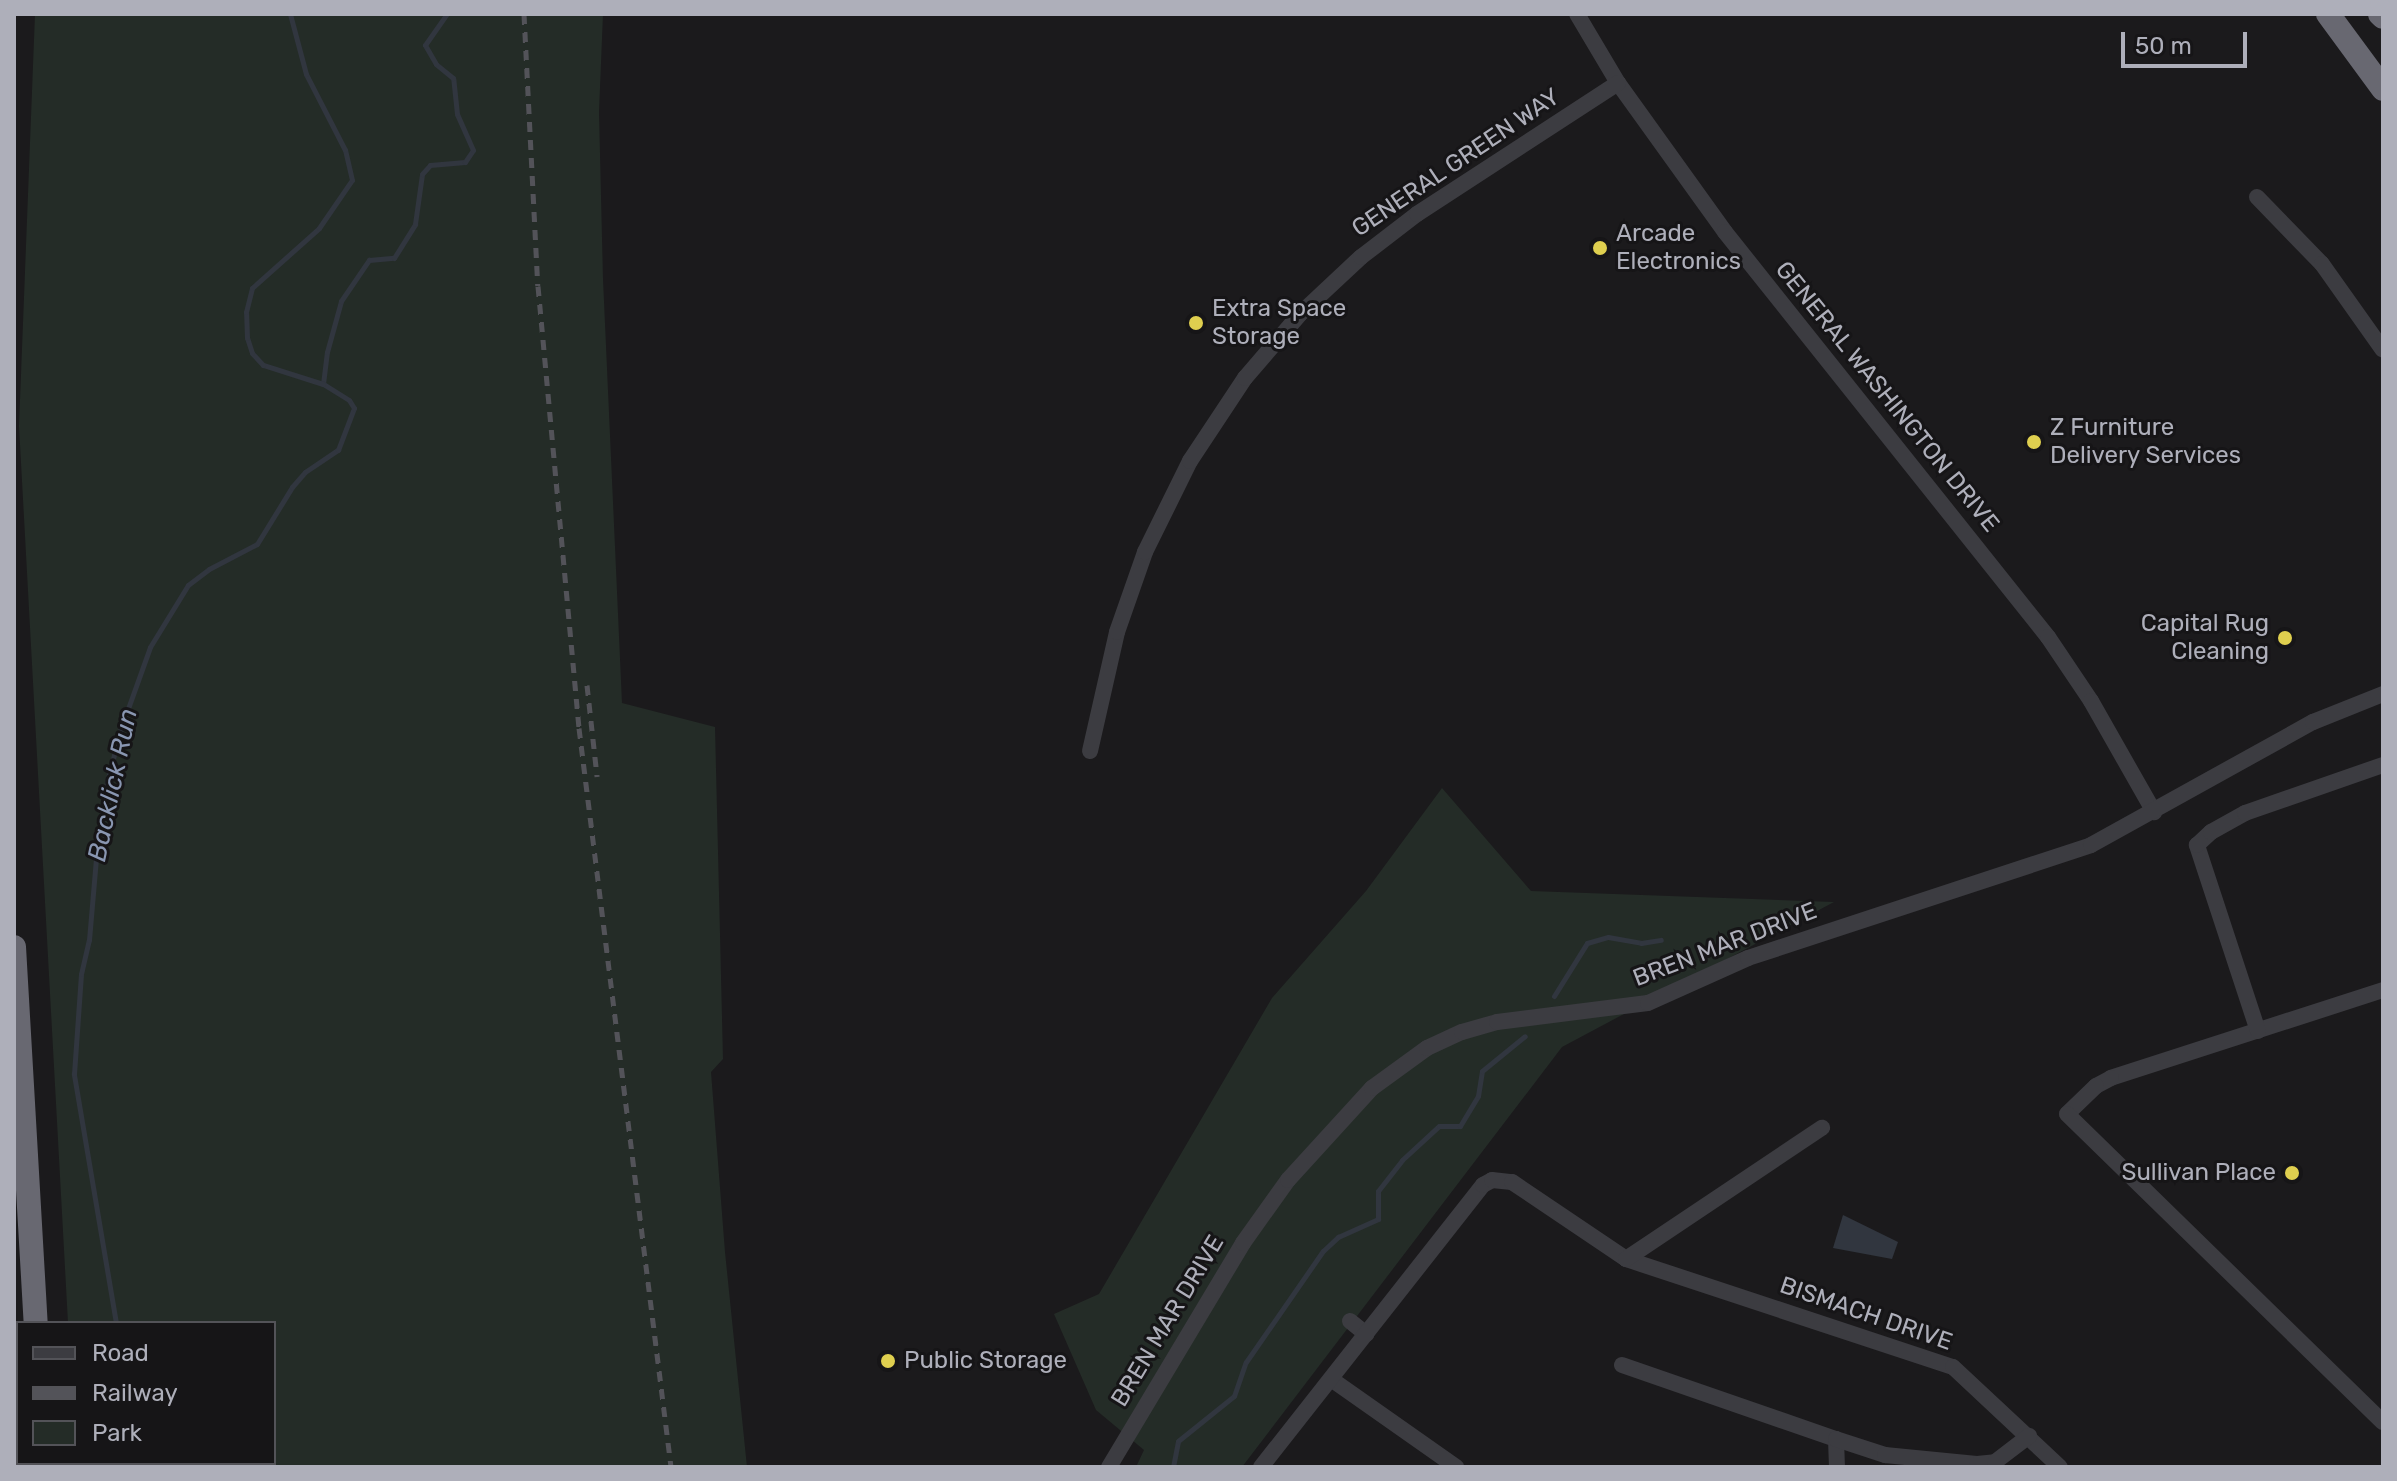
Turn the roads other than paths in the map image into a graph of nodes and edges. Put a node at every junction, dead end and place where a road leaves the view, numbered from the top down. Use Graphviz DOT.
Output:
graph roads {
  1 [pos="1577,14"];
  2 [pos="2328,14"];
  3 [pos="1618,83"];
  4 [pos="2383,89"];
  5 [pos="2257,197"];
  6 [pos="2383,350"];
  7 [pos="2383,694"];
  8 [pos="1090,751"];
  9 [pos="2383,765"];
  10 [pos="2154,812"];
  11 [pos="14,947"];
  12 [pos="2383,990"];
  13 [pos="2258,1031"];
  14 [pos="1822,1128"];
  15 [pos="1626,1259"];
  16 [pos="36,1321"];
  17 [pos="1350,1321"];
  18 [pos="1366,1334"];
  19 [pos="1622,1365"];
  20 [pos="1331,1379"];
  21 [pos="2383,1422"];
  22 [pos="2029,1436"];
  23 [pos="1836,1439"];
  24 [pos="1109,1467"];
  25 [pos="1261,1467"];
  26 [pos="1456,1467"];
  27 [pos="1837,1467"];
  28 [pos="2060,1467"];
  1 -- 3 [label="street, GENERAL WASHINGTON DRIVE"];
  2 -- 4 [label="highway"];
  3 -- 8 [label="street, GENERAL GREEN WAY"];
  3 -- 10 [label="street, GENERAL WASHINGTON DRIVE"];
  5 -- 6 [label="street"];
  7 -- 10 [label="street, BREN MAR DRIVE"];
  9 -- 13 [label="street"];
  10 -- 24 [label="street, BREN MAR DRIVE"];
  11 -- 16 [label="highway"];
  12 -- 13 [label="street"];
  13 -- 21 [label="street"];
  14 -- 15 [label="street"];
  15 -- 18 [label="street, BISMACH DRIVE"];
  15 -- 22 [label="street, BISMACH DRIVE"];
  17 -- 18 [label="street"];
  18 -- 20 [label="street"];
  19 -- 23 [label="street"];
  20 -- 25 [label="street"];
  20 -- 26 [label="street"];
  22 -- 23 [label="street"];
  22 -- 28 [label="street, BISMACH DRIVE"];
  23 -- 27 [label="street"];
}
